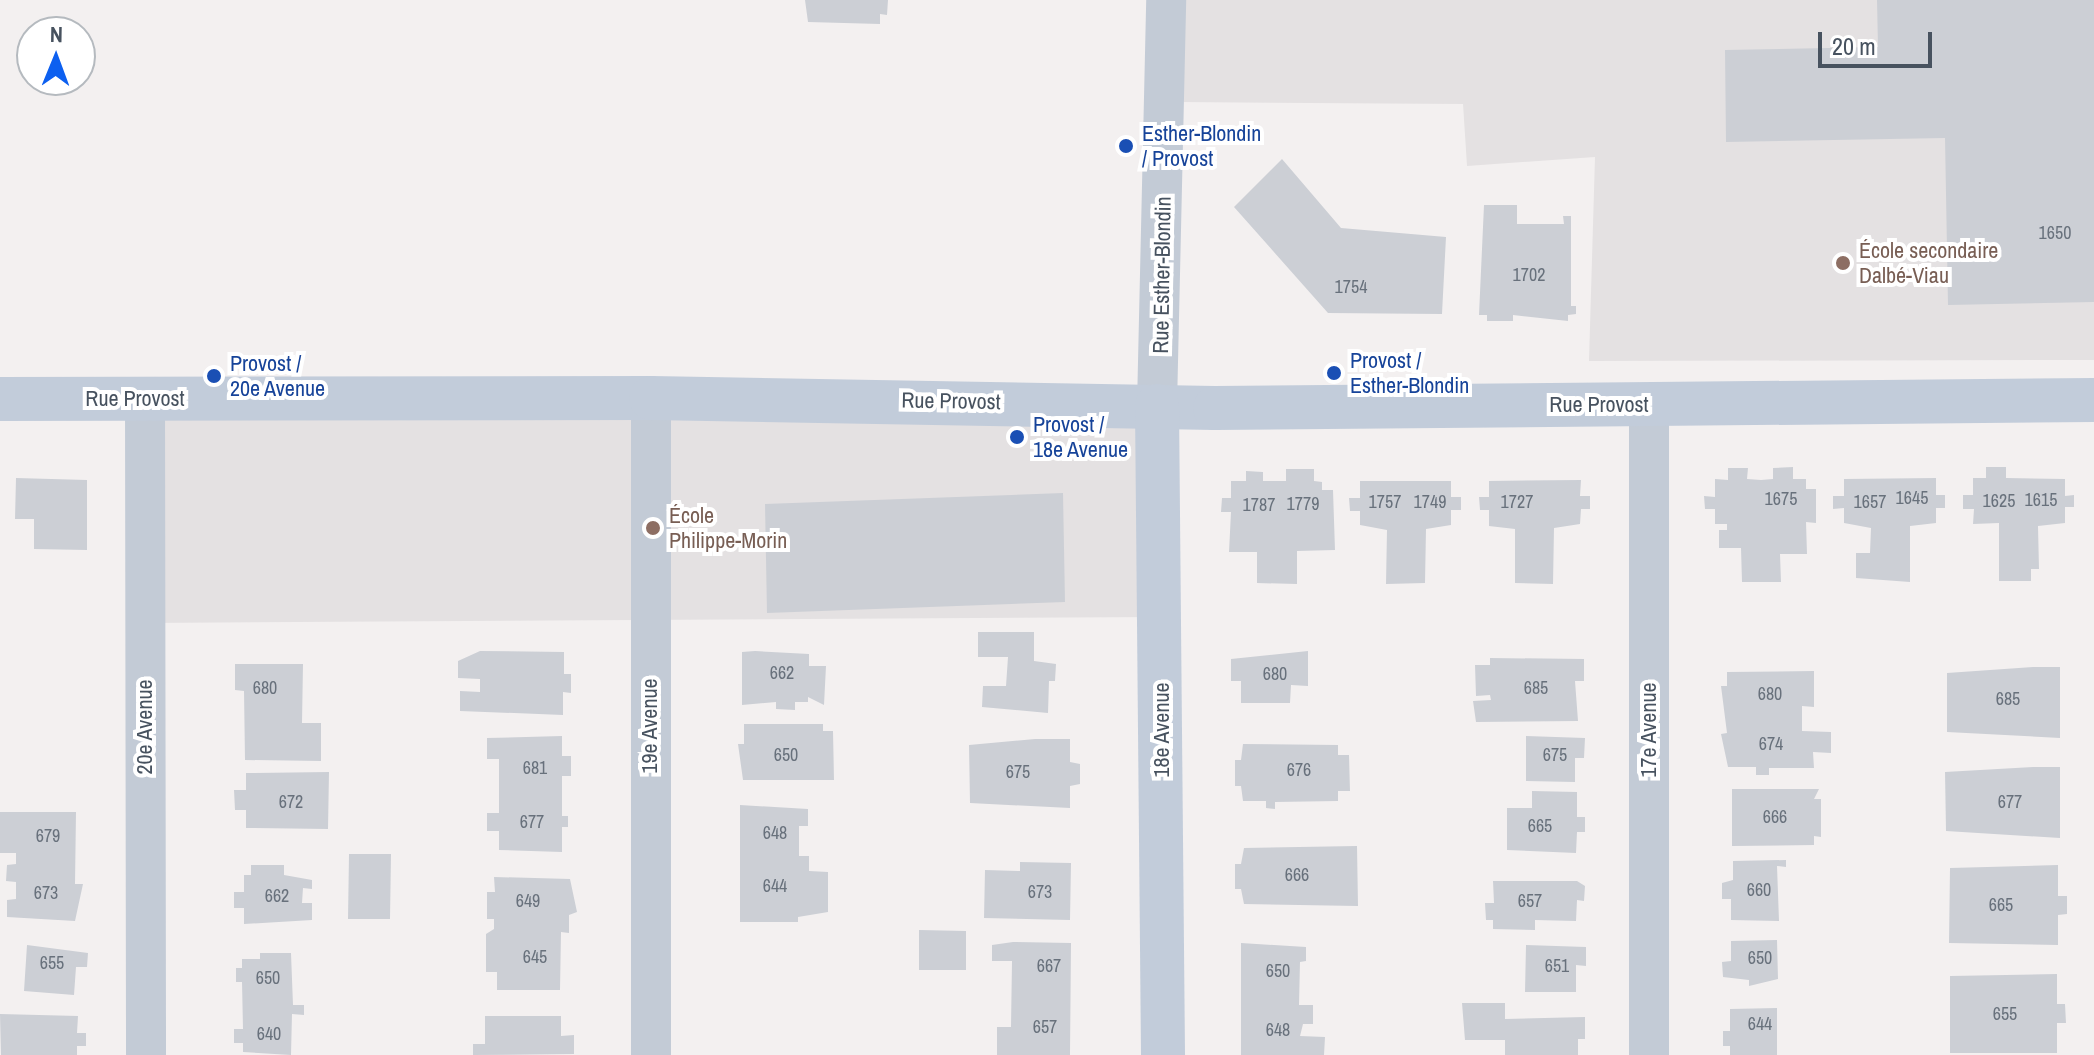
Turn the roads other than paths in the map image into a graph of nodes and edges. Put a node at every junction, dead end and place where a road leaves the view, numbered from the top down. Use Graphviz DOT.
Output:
graph roads {
  1 [pos="1166,0"];
  2 [pos="651,398"];
  3 [pos="0,399"];
  4 [pos="145,399"];
  5 [pos="2094,400"];
  6 [pos="1649,404"];
  7 [pos="1157,406"];
  8 [pos="146,1055"];
  9 [pos="651,1055"];
  10 [pos="1163,1055"];
  11 [pos="1649,1055"];
  1 -- 7 [label="street, Rue Esther-Blondin"];
  2 -- 4 [label="street, Rue Provost"];
  2 -- 7 [label="street, Rue Provost"];
  2 -- 9 [label="street, 19e Avenue"];
  3 -- 4 [label="street, Rue Provost"];
  4 -- 8 [label="street, 20e Avenue"];
  5 -- 6 [label="street, Rue Provost"];
  6 -- 7 [label="street, Rue Provost"];
  6 -- 11 [label="street, 17e Avenue"];
  7 -- 10 [label="street, 18e Avenue"];
}
